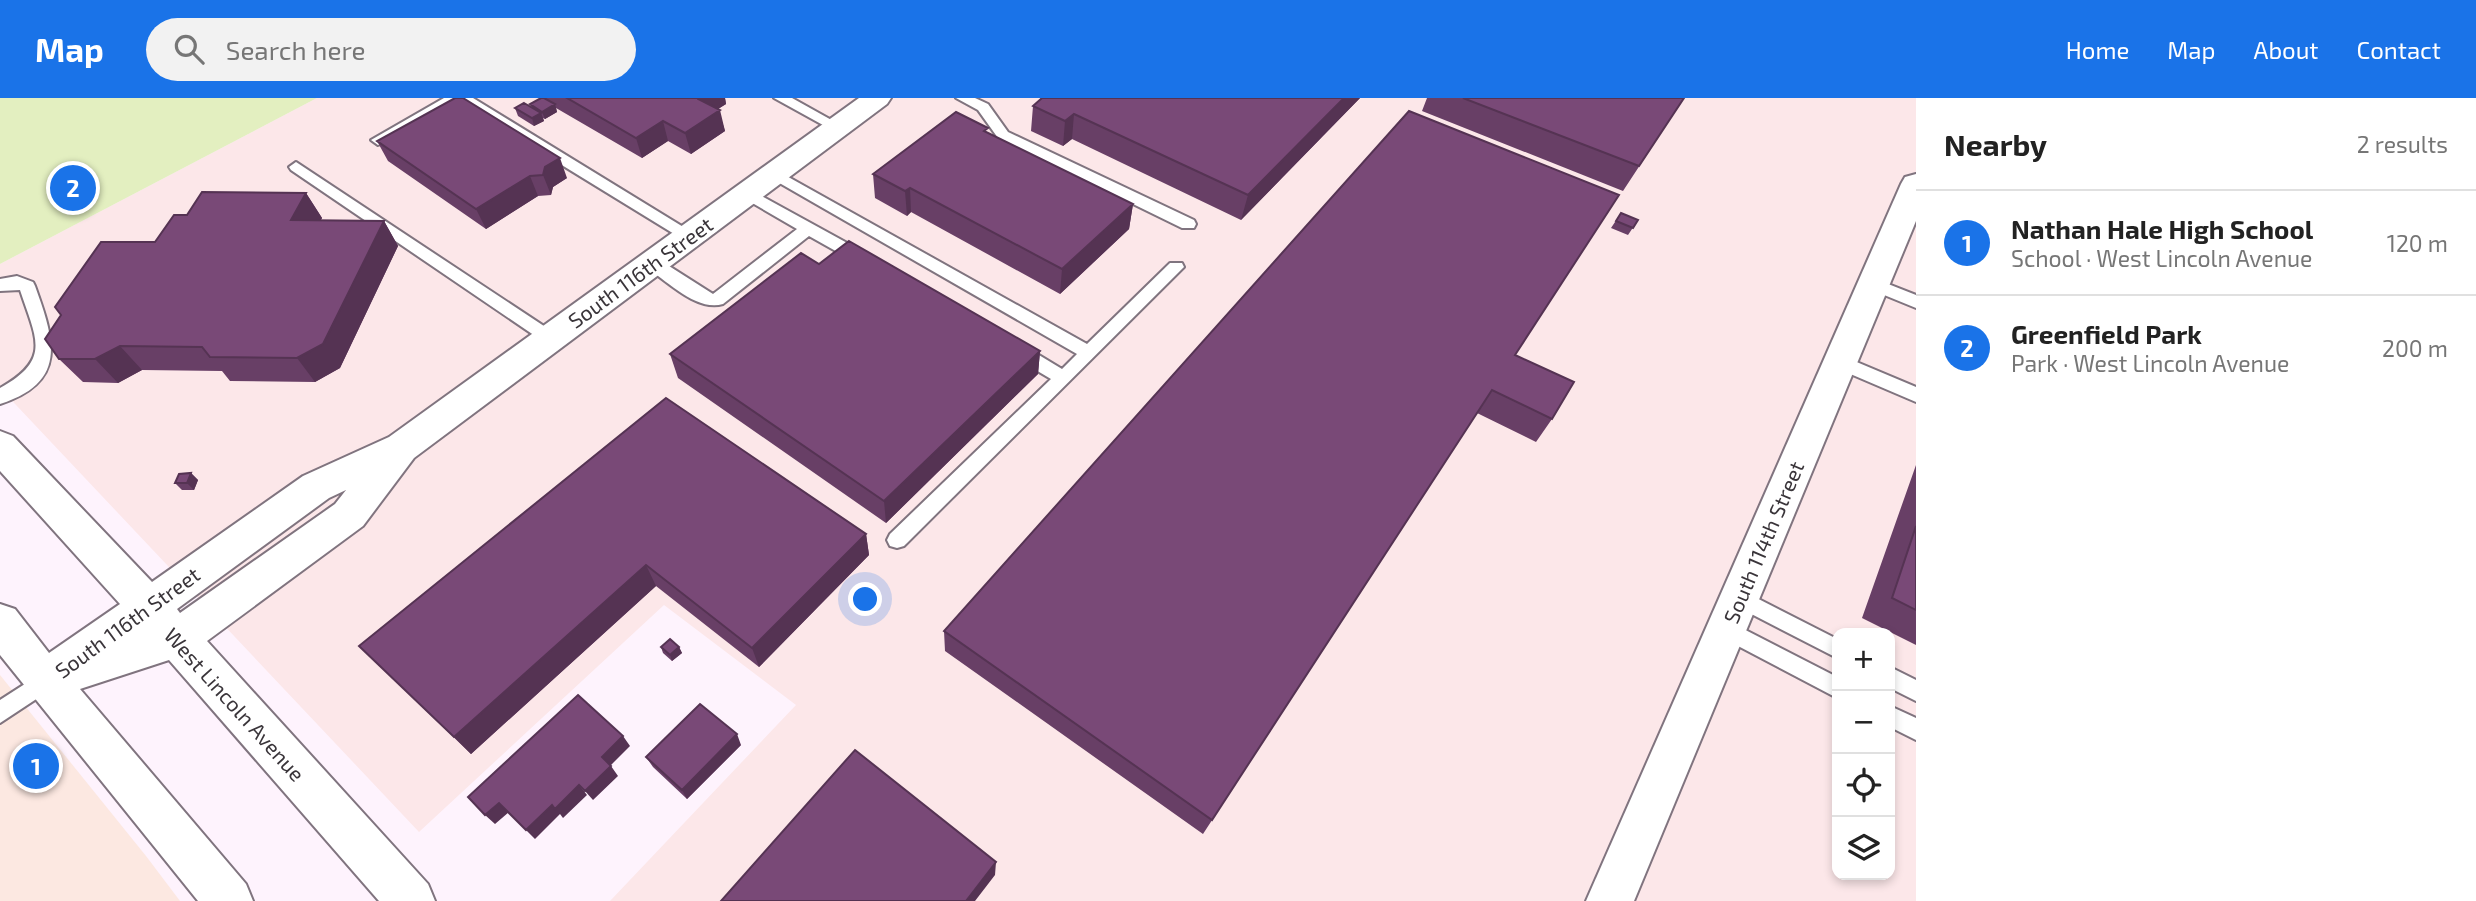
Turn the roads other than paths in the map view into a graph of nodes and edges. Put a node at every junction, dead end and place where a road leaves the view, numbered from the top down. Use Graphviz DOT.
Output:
graph roads {
  1 [pos="455,98"];
  2 [pos="463,98"];
  3 [pos="781,98"];
  4 [pos="877,98"];
  5 [pos="963,98"];
  6 [pos="837,127"];
  7 [pos="378,140"];
  8 [pos="296,167"];
  9 [pos="774,174"];
  10 [pos="1916,184"];
  11 [pos="747,193"];
  12 [pos="1188,224"];
  13 [pos="808,229"];
  14 [pos="690,236"];
  15 [pos="652,263"];
  16 [pos="1176,267"];
  17 [pos="884,272"];
  18 [pos="0,285"];
  19 [pos="1873,285"];
  20 [pos="1916,302"];
  21 [pos="550,338"];
  22 [pos="1004,342"];
  23 [pos="1089,353"];
  24 [pos="1840,362"];
  25 [pos="1063,378"];
  26 [pos="1916,395"];
  27 [pos="0,397"];
  28 [pos="0,446"];
  29 [pos="402,447"];
  30 [pos="897,540"];
  31 [pos="148,606"];
  32 [pos="1733,613"];
  33 [pos="0,622"];
  34 [pos="177,639"];
  35 [pos="1832,647"];
  36 [pos="1895,680"];
  37 [pos="45,681"];
  38 [pos="1832,684"];
  39 [pos="1916,691"];
  40 [pos="0,713"];
  41 [pos="1895,719"];
  42 [pos="1916,730"];
  43 [pos="229,901"];
  44 [pos="411,901"];
  45 [pos="1610,901"];
  1 -- 7 [label="lane"];
  2 -- 14 [label="lane"];
  3 -- 6 [label="lane"];
  4 -- 6 [label="street, South 116th Street"];
  5 -- 12 [label="lane"];
  6 -- 9 [label="street, South 116th Street"];
  8 -- 21 [label="lane"];
  9 -- 11 [label="street, South 116th Street"];
  9 -- 23 [label="lane"];
  10 -- 19 [label="street, South 114th Street"];
  11 -- 13 [label="lane"];
  11 -- 14 [label="street, South 116th Street"];
  13 -- 15 [label="lane"];
  13 -- 17 [label="lane"];
  14 -- 15 [label="street, South 116th Street"];
  15 -- 21 [label="street, South 116th Street"];
  16 -- 23 [label="lane"];
  18 -- 27 [label="lane"];
  19 -- 20 [label="lane"];
  19 -- 24 [label="street, South 114th Street"];
  21 -- 29 [label="street, South 116th Street"];
  22 -- 25 [label="lane"];
  23 -- 25 [label="lane"];
  24 -- 26 [label="lane"];
  24 -- 32 [label="street, South 114th Street"];
  25 -- 30 [label="lane"];
  28 -- 31 [label="street, West Lincoln Avenue"];
  29 -- 31 [label="street, South 116th Street"];
  29 -- 34 [label="street, South 116th Street"];
  31 -- 34 [label="street, West Lincoln Avenue"];
  31 -- 37 [label="street, South 116th Street"];
  32 -- 35 [label="lane"];
  32 -- 38 [label="lane"];
  32 -- 45 [label="street, South 114th Street"];
  33 -- 37 [label="street"];
  34 -- 37 [label="street, South 116th Street"];
  34 -- 44 [label="street, West Lincoln Avenue"];
  36 -- 39 [label="lane"];
  37 -- 40 [label="lane"];
  37 -- 43 [label="street"];
  41 -- 42 [label="lane"];
}
